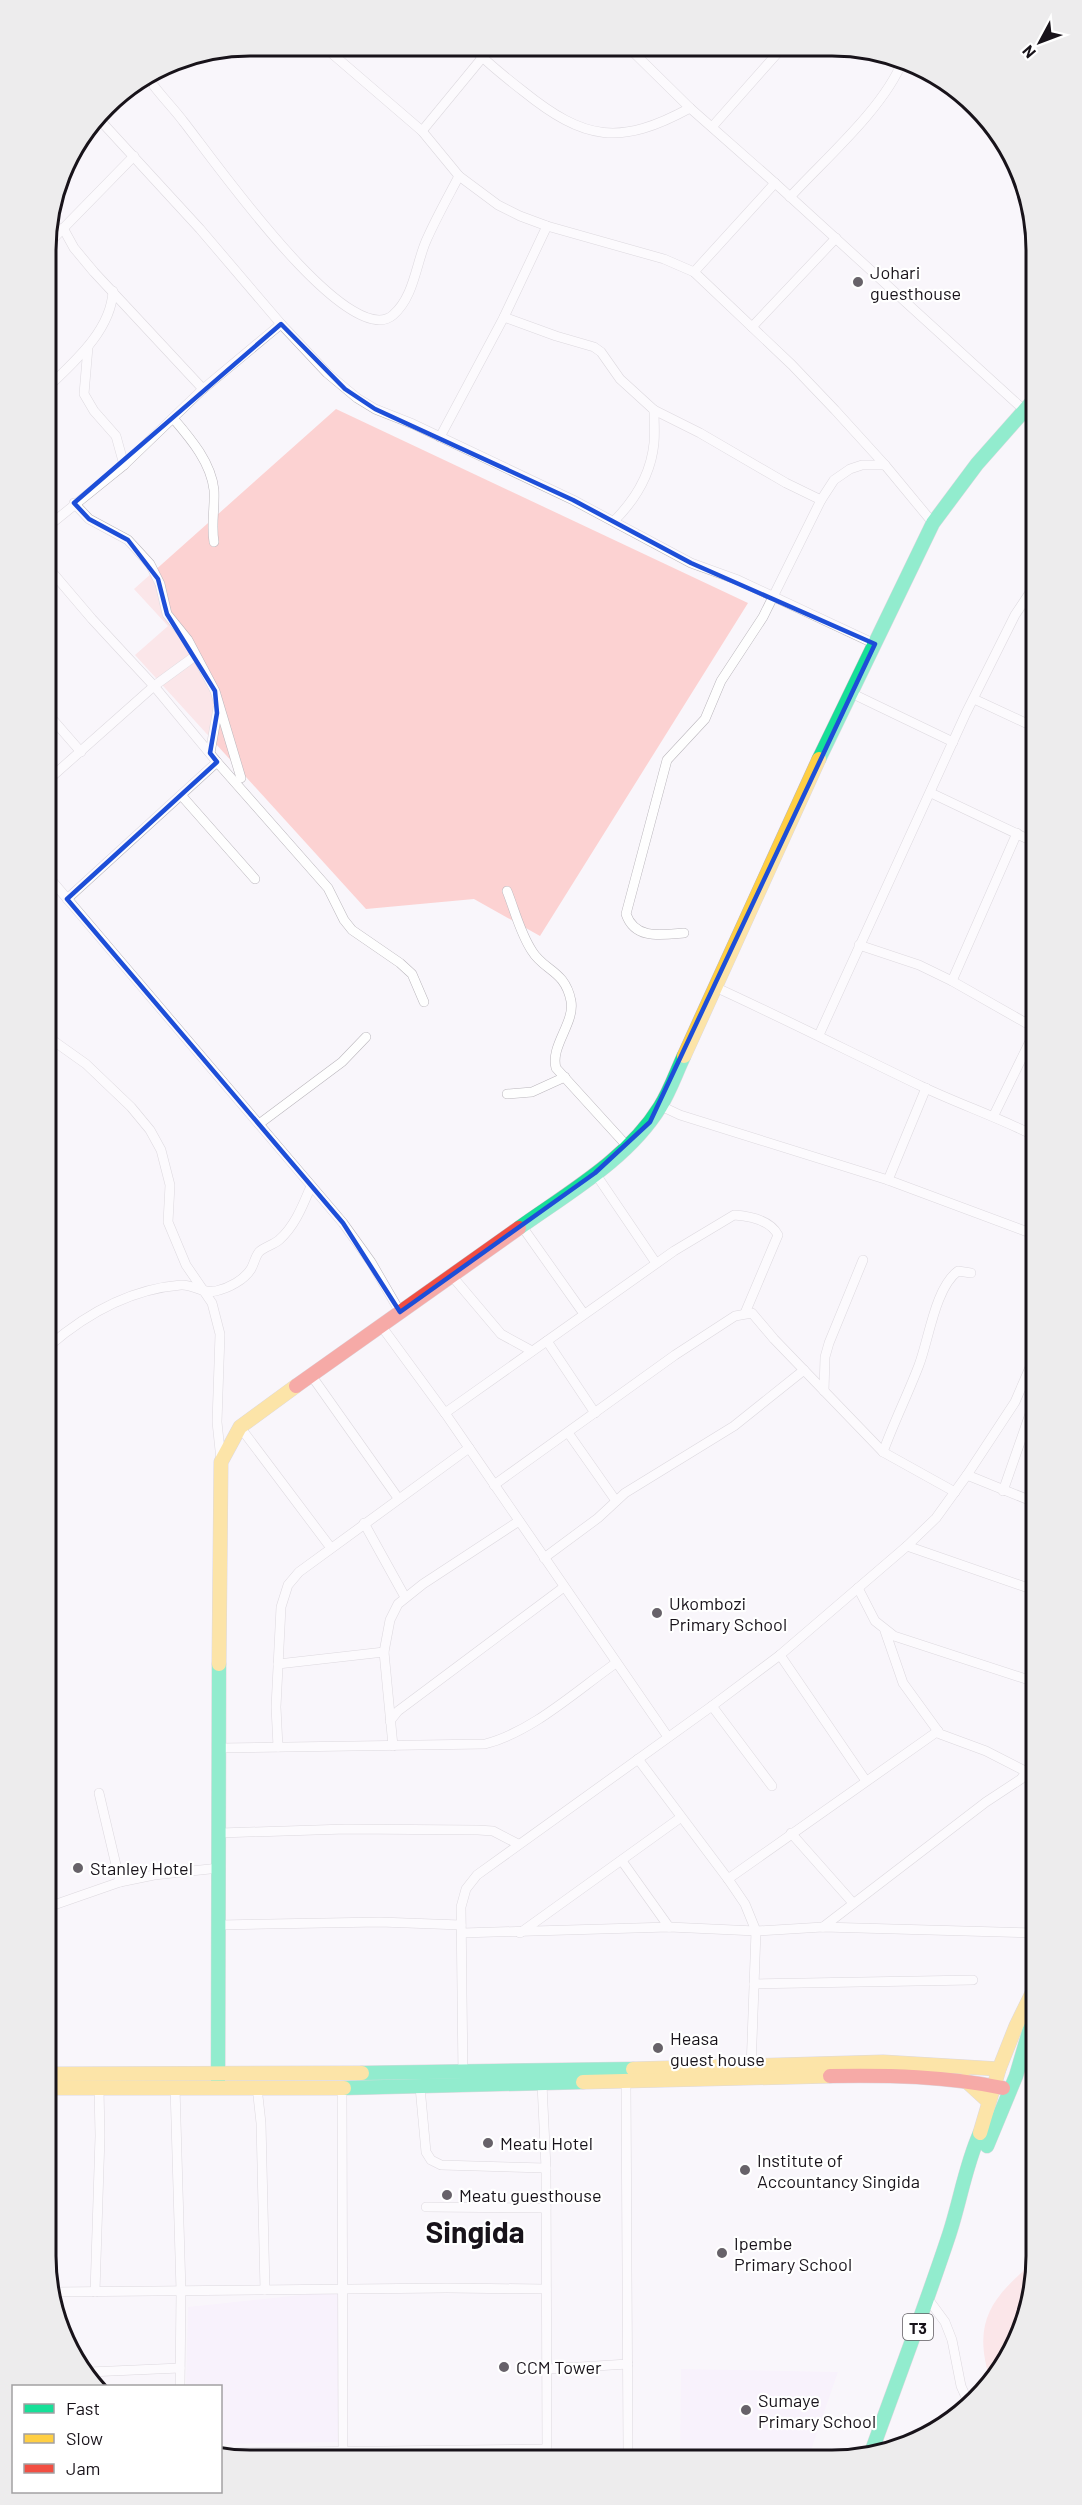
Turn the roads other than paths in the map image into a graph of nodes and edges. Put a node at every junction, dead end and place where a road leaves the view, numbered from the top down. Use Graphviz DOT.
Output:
graph roads {
  1 [pos="335,56"];
  2 [pos="637,56"];
  3 [pos="774,56"];
  4 [pos="482,58"];
  5 [pos="900,68"];
  6 [pos="154,86"];
  7 [pos="690,108"];
  8 [pos="103,123"];
  9 [pos="712,127"];
  10 [pos="422,131"];
  11 [pos="134,156"];
  12 [pos="459,176"];
  13 [pos="775,183"];
  14 [pos="790,197"];
  15 [pos="547,226"];
  16 [pos="63,228"];
  17 [pos="56,235"];
  18 [pos="836,238"];
  19 [pos="693,272"];
  20 [pos="113,291"];
  21 [pos="504,316"];
  22 [pos="280,324"];
  23 [pos="752,327"];
  24 [pos="88,347"];
  25 [pos="56,378"];
  26 [pos="203,389"];
  27 [pos="1026,406"];
  28 [pos="1026,408"];
  29 [pos="654,410"];
  30 [pos="172,418"];
  31 [pos="440,437"];
  32 [pos="124,465"];
  33 [pos="885,465"];
  34 [pos="821,500"];
  35 [pos="74,504"];
  36 [pos="56,519"];
  37 [pos="614,521"];
  38 [pos="933,523"];
  39 [pos="214,542"];
  40 [pos="56,578"];
  41 [pos="773,596"];
  42 [pos="1026,598"];
  43 [pos="875,644"];
  44 [pos="195,656"];
  45 [pos="154,686"];
  46 [pos="851,693"];
  47 [pos="974,699"];
  48 [pos="218,704"];
  49 [pos="56,723"];
  50 [pos="1026,723"];
  51 [pos="953,742"];
  52 [pos="81,752"];
  53 [pos="210,753"];
  54 [pos="217,762"];
  55 [pos="56,773"];
  56 [pos="241,778"];
  57 [pos="931,793"];
  58 [pos="182,795"];
  59 [pos="1017,833"];
  60 [pos="1026,838"];
  61 [pos="255,879"];
  62 [pos="56,886"];
  63 [pos="507,891"];
  64 [pos="67,899"];
  65 [pos="684,933"];
  66 [pos="860,945"];
  67 [pos="952,981"];
  68 [pos="715,987"];
  69 [pos="424,1002"];
  70 [pos="1026,1023"];
  71 [pos="819,1035"];
  72 [pos="366,1037"];
  73 [pos="56,1043"];
  74 [pos="56,1049"];
  75 [pos="1026,1049"];
  76 [pos="68,1051"];
  77 [pos="565,1077"];
  78 [pos="926,1088"];
  79 [pos="507,1094"];
  80 [pos="661,1106"];
  81 [pos="993,1115"];
  82 [pos="259,1124"];
  83 [pos="1026,1132"];
  84 [pos="627,1146"];
  85 [pos="595,1173"];
  86 [pos="888,1180"];
  87 [pos="311,1186"];
  88 [pos="521,1225"];
  89 [pos="1026,1231"];
  90 [pos="863,1260"];
  91 [pos="656,1263"];
  92 [pos="971,1273"];
  93 [pos="452,1276"];
  94 [pos="203,1291"];
  95 [pos="400,1312"];
  96 [pos="745,1313"];
  97 [pos="584,1314"];
  98 [pos="382,1327"];
  99 [pos="56,1341"];
  100 [pos="547,1341"];
  101 [pos="532,1351"];
  102 [pos="804,1370"];
  103 [pos="311,1375"];
  104 [pos="1026,1377"];
  105 [pos="824,1391"];
  106 [pos="1015,1402"];
  107 [pos="1026,1408"];
  108 [pos="445,1413"];
  109 [pos="595,1413"];
  110 [pos="240,1427"];
  111 [pos="1026,1430"];
  112 [pos="569,1434"];
  113 [pos="469,1448"];
  114 [pos="883,1452"];
  115 [pos="221,1462"];
  116 [pos="967,1475"];
  117 [pos="494,1485"];
  118 [pos="1004,1491"];
  119 [pos="955,1492"];
  120 [pos="398,1498"];
  121 [pos="1026,1500"];
  122 [pos="616,1501"];
  123 [pos="519,1521"];
  124 [pos="364,1523"];
  125 [pos="907,1546"];
  126 [pos="331,1548"];
  127 [pos="544,1558"];
  128 [pos="564,1587"];
  129 [pos="1026,1587"];
  130 [pos="858,1588"];
  131 [pos="405,1597"];
  132 [pos="885,1631"];
  133 [pos="384,1652"];
  134 [pos="780,1655"];
  135 [pos="616,1663"];
  136 [pos="278,1664"];
  137 [pos="1026,1679"];
  138 [pos="712,1706"];
  139 [pos="390,1721"];
  140 [pos="938,1731"];
  141 [pos="668,1737"];
  142 [pos="393,1746"];
  143 [pos="278,1747"];
  144 [pos="220,1748"];
  145 [pos="638,1759"];
  146 [pos="1026,1771"];
  147 [pos="1026,1773"];
  148 [pos="866,1781"];
  149 [pos="772,1786"];
  150 [pos="99,1793"];
  151 [pos="680,1818"];
  152 [pos="220,1833"];
  153 [pos="791,1833"];
  154 [pos="518,1844"];
  155 [pos="622,1861"];
  156 [pos="219,1868"];
  157 [pos="728,1879"];
  158 [pos="120,1882"];
  159 [pos="56,1904"];
  160 [pos="853,1904"];
  161 [pos="219,1925"];
  162 [pos="669,1927"];
  163 [pos="823,1927"];
  164 [pos="462,1929"];
  165 [pos="756,1931"];
  166 [pos="520,1933"];
  167 [pos="1026,1933"];
  168 [pos="973,1980"];
  169 [pos="754,1984"];
  170 [pos="1026,2006"];
  171 [pos="1026,2046"];
  172 [pos="999,2069"];
  173 [pos="751,2071"];
  174 [pos="56,2074"];
  175 [pos="463,2079"];
  176 [pos="218,2080"];
  177 [pos="965,2080"];
  178 [pos="626,2082"];
  179 [pos="542,2084"];
  180 [pos="995,2085"];
  181 [pos="175,2087"];
  182 [pos="256,2087"];
  183 [pos="420,2087"];
  184 [pos="56,2088"];
  185 [pos="99,2088"];
  186 [pos="342,2088"];
  187 [pos="1010,2092"];
  188 [pos="989,2102"];
  189 [pos="546,2168"];
  190 [pos="962,2199"];
  191 [pos="426,2207"];
  192 [pos="546,2208"];
  193 [pos="341,2289"];
  194 [pos="546,2289"];
  195 [pos="264,2290"];
  196 [pos="181,2291"];
  197 [pos="59,2292"];
  198 [pos="95,2292"];
  199 [pos="928,2299"];
  200 [pos="628,2364"];
  201 [pos="180,2368"];
  202 [pos="547,2369"];
  203 [pos="95,2372"];
  204 [pos="180,2385"];
  205 [pos="965,2396"];
  206 [pos="874,2445"];
  207 [pos="343,2450"];
  208 [pos="547,2450"];
  209 [pos="628,2450"];
  1 -- 10 [label="street"];
  2 -- 7 [label="street"];
  3 -- 9 [label="street"];
  4 -- 7 [label="street"];
  4 -- 10 [label="street"];
  5 -- 14 [label="street"];
  6 -- 12 [label="street"];
  7 -- 9 [label="street"];
  8 -- 11 [label="street"];
  9 -- 13 [label="street"];
  10 -- 12 [label="street"];
  11 -- 16 [label="street"];
  11 -- 22 [label="street"];
  12 -- 15 [label="street"];
  13 -- 14 [label="street"];
  13 -- 19 [label="street"];
  14 -- 18 [label="street"];
  15 -- 19 [label="street"];
  15 -- 21 [label="street"];
  16 -- 17 [label="street"];
  16 -- 20 [label="street"];
  18 -- 23 [label="street"];
  18 -- 27 [label="street"];
  19 -- 23 [label="street"];
  20 -- 24 [label="street"];
  20 -- 26 [label="street"];
  21 -- 29 [label="street"];
  21 -- 31 [label="street"];
  22 -- 26 [label="street"];
  22 -- 31 [label="street"];
  23 -- 33 [label="street"];
  24 -- 25 [label="street"];
  24 -- 32 [label="street"];
  26 -- 30 [label="street"];
  28 -- 38 [label="main road"];
  29 -- 34 [label="street"];
  29 -- 37 [label="street"];
  30 -- 32 [label="street"];
  30 -- 39 [label="street"];
  31 -- 37 [label="street"];
  32 -- 35 [label="street"];
  33 -- 34 [label="street"];
  33 -- 38 [label="street"];
  34 -- 41 [label="street"];
  35 -- 36 [label="street"];
  35 -- 44 [label="street"];
  37 -- 41 [label="street"];
  38 -- 43 [label="main road"];
  40 -- 45 [label="street"];
  41 -- 43 [label="street"];
  41 -- 65 [label="street"];
  42 -- 47 [label="street"];
  43 -- 46 [label="main road"];
  44 -- 45 [label="street"];
  44 -- 48 [label="street"];
  45 -- 52 [label="street"];
  45 -- 53 [label="street"];
  46 -- 51 [label="street"];
  46 -- 68 [label="main road"];
  47 -- 50 [label="street"];
  47 -- 51 [label="street"];
  48 -- 53 [label="street"];
  48 -- 56 [label="street"];
  49 -- 52 [label="street"];
  51 -- 57 [label="street"];
  52 -- 55 [label="street"];
  53 -- 54 [label="street"];
  54 -- 58 [label="street"];
  54 -- 69 [label="street"];
  57 -- 59 [label="street"];
  57 -- 66 [label="street"];
  58 -- 61 [label="street"];
  58 -- 64 [label="street"];
  59 -- 60 [label="street"];
  59 -- 67 [label="street"];
  62 -- 64 [label="street"];
  63 -- 77 [label="street"];
  64 -- 82 [label="street"];
  66 -- 67 [label="street"];
  66 -- 71 [label="street"];
  67 -- 70 [label="street"];
  68 -- 71 [label="street"];
  68 -- 80 [label="main road"];
  71 -- 78 [label="street"];
  72 -- 82 [label="street"];
  73 -- 76 [label="street"];
  74 -- 76 [label="street"];
  75 -- 81 [label="street"];
  76 -- 94 [label="street"];
  77 -- 79 [label="street"];
  77 -- 84 [label="street"];
  78 -- 81 [label="street"];
  78 -- 86 [label="street"];
  80 -- 84 [label="main road"];
  80 -- 86 [label="street"];
  81 -- 83 [label="street"];
  82 -- 87 [label="street"];
  84 -- 85 [label="main road"];
  85 -- 88 [label="main road"];
  85 -- 91 [label="street"];
  86 -- 89 [label="street"];
  87 -- 94 [label="street"];
  87 -- 95 [label="street"];
  88 -- 93 [label="main road"];
  88 -- 97 [label="street"];
  90 -- 105 [label="street"];
  91 -- 96 [label="street"];
  91 -- 97 [label="street"];
  92 -- 114 [label="street"];
  93 -- 95 [label="main road"];
  93 -- 101 [label="street"];
  94 -- 99 [label="street"];
  94 -- 115 [label="street"];
  95 -- 98 [label="main road"];
  96 -- 102 [label="street"];
  96 -- 109 [label="street"];
  97 -- 100 [label="street"];
  98 -- 103 [label="main road"];
  98 -- 108 [label="street"];
  100 -- 101 [label="street"];
  100 -- 109 [label="street"];
  101 -- 108 [label="street"];
  102 -- 105 [label="street"];
  102 -- 122 [label="street"];
  103 -- 110 [label="main road"];
  103 -- 120 [label="street"];
  104 -- 106 [label="street"];
  105 -- 114 [label="street"];
  106 -- 107 [label="street"];
  106 -- 116 [label="street"];
  108 -- 113 [label="street"];
  109 -- 112 [label="street"];
  110 -- 115 [label="main road"];
  110 -- 126 [label="street"];
  111 -- 118 [label="street"];
  112 -- 117 [label="street"];
  112 -- 122 [label="street"];
  113 -- 117 [label="street"];
  113 -- 120 [label="street"];
  114 -- 119 [label="street"];
  115 -- 144 [label="main road"];
  116 -- 118 [label="street"];
  116 -- 119 [label="street"];
  117 -- 123 [label="street"];
  118 -- 121 [label="street"];
  119 -- 125 [label="street"];
  120 -- 124 [label="street"];
  122 -- 127 [label="street"];
  123 -- 127 [label="street"];
  123 -- 131 [label="street"];
  124 -- 126 [label="street"];
  124 -- 131 [label="street"];
  125 -- 129 [label="street"];
  125 -- 130 [label="street"];
  126 -- 136 [label="street"];
  127 -- 128 [label="street"];
  128 -- 135 [label="street"];
  128 -- 139 [label="street"];
  130 -- 132 [label="street"];
  130 -- 134 [label="street"];
  131 -- 133 [label="street"];
  132 -- 137 [label="street"];
  132 -- 140 [label="street"];
  133 -- 136 [label="street"];
  133 -- 139 [label="street"];
  134 -- 138 [label="street"];
  134 -- 148 [label="street"];
  135 -- 141 [label="street"];
  135 -- 142 [label="street"];
  136 -- 143 [label="street"];
  138 -- 141 [label="street"];
  138 -- 149 [label="street"];
  139 -- 142 [label="street"];
  140 -- 146 [label="street"];
  140 -- 148 [label="street"];
  141 -- 145 [label="street"];
  142 -- 143 [label="street"];
  143 -- 144 [label="street"];
  144 -- 152 [label="main road"];
  145 -- 151 [label="street"];
  145 -- 154 [label="street"];
  147 -- 160 [label="street"];
  148 -- 153 [label="street"];
  150 -- 158 [label="street"];
  151 -- 155 [label="street"];
  151 -- 157 [label="street"];
  152 -- 154 [label="street"];
  152 -- 156 [label="main road"];
  153 -- 157 [label="street"];
  153 -- 160 [label="street"];
  154 -- 164 [label="street"];
  155 -- 162 [label="street"];
  155 -- 166 [label="street"];
  156 -- 158 [label="street"];
  156 -- 161 [label="main road"];
  157 -- 165 [label="street"];
  158 -- 159 [label="street"];
  160 -- 163 [label="street"];
  161 -- 164 [label="street"];
  161 -- 176 [label="main road"];
  162 -- 165 [label="street"];
  162 -- 166 [label="street"];
  163 -- 165 [label="street"];
  163 -- 167 [label="street"];
  164 -- 166 [label="street"];
  164 -- 175 [label="street"];
  165 -- 169 [label="street"];
  168 -- 169 [label="street"];
  169 -- 173 [label="street"];
  170 -- 172 [label="main road, T3"];
  171 -- 187 [label="main road, T3"];
  172 -- 173 [label="main road"];
  172 -- 180 [label="main road, T3"];
  173 -- 175 [label="main road"];
  173 -- 177 [label="main road"];
  173 -- 178 [label="main road"];
  174 -- 176 [label="main road"];
  175 -- 176 [label="main road"];
  175 -- 179 [label="main road"];
  175 -- 183 [label="main road"];
  176 -- 181 [label="main road"];
  176 -- 182 [label="main road"];
  177 -- 180 [label="main road"];
  177 -- 188 [label="main road"];
  178 -- 179 [label="main road"];
  178 -- 200 [label="street"];
  179 -- 189 [label="street"];
  180 -- 187 [label="main road"];
  180 -- 188 [label="main road, T3"];
  181 -- 185 [label="main road"];
  181 -- 196 [label="street"];
  182 -- 186 [label="main road"];
  182 -- 195 [label="street"];
  183 -- 186 [label="main road"];
  183 -- 189 [label="street"];
  184 -- 185 [label="main road"];
  185 -- 198 [label="street"];
  186 -- 193 [label="street"];
  187 -- 190 [label="main road, T3"];
  188 -- 190 [label="main road, T3"];
  189 -- 192 [label="street"];
  190 -- 199 [label="main road, T3"];
  191 -- 192 [label="street"];
  192 -- 194 [label="street"];
  193 -- 194 [label="street"];
  193 -- 195 [label="street"];
  193 -- 207 [label="street"];
  194 -- 202 [label="street"];
  195 -- 196 [label="street"];
  196 -- 198 [label="street"];
  196 -- 201 [label="street"];
  197 -- 198 [label="street"];
  199 -- 205 [label="street"];
  199 -- 206 [label="main road, T3"];
  200 -- 202 [label="street"];
  200 -- 209 [label="street"];
  201 -- 203 [label="street"];
  201 -- 204 [label="street"];
  202 -- 208 [label="street"];
}
